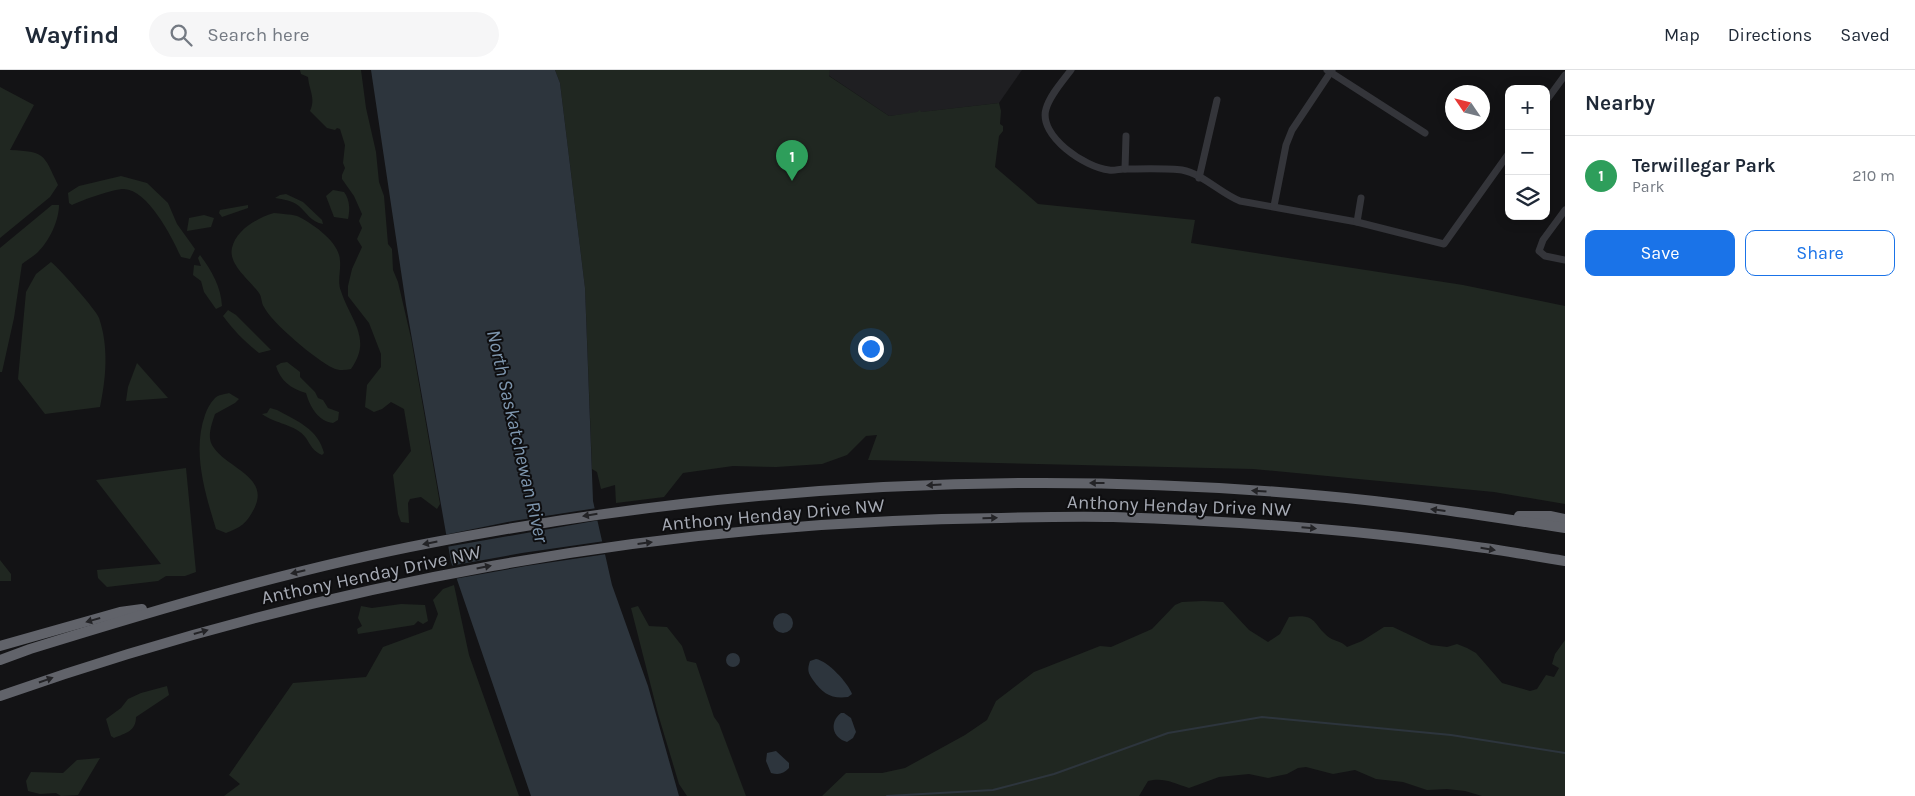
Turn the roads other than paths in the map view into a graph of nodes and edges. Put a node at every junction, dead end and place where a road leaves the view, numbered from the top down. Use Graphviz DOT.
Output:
graph roads {
  1 [pos="1071,70"];
  2 [pos="1330,71"];
  3 [pos="1565,75"];
  4 [pos="1550,96"];
  5 [pos="1216,100"];
  6 [pos="1426,133"];
  7 [pos="1126,136"];
  8 [pos="1505,160"];
  9 [pos="1125,169"];
  10 [pos="1198,178"];
  11 [pos="1361,198"];
  12 [pos="1274,206"];
  13 [pos="1565,210"];
  14 [pos="1357,222"];
  15 [pos="1565,260"];
  16 [pos="1487,516"];
  17 [pos="1565,519"];
  18 [pos="1565,528"];
  19 [pos="1565,561"];
  20 [pos="175,605"];
  21 [pos="0,646"];
  22 [pos="0,660"];
  23 [pos="0,696"];
  1 -- 9 [label="street"];
  2 -- 6 [label="street"];
  2 -- 12 [label="street"];
  3 -- 4 [label="street"];
  5 -- 10 [label="street"];
  7 -- 9 [label="street"];
  8 -- 14 [label="street"];
  9 -- 10 [label="street"];
  10 -- 12 [label="street"];
  11 -- 14 [label="street"];
  12 -- 14 [label="street"];
  13 -- 15 [label="street"];
  16 -- 17 [label="highway"];
  16 -- 18 [label="highway, Anthony Henday Drive NW"];
  16 -- 20 [label="highway, Anthony Henday Drive NW, one-way"];
  23 -- 19 [label="highway, Anthony Henday Drive NW, one-way"];
  20 -- 21 [label="highway, one-way"];
  20 -- 22 [label="highway, Anthony Henday Drive NW"];
}
